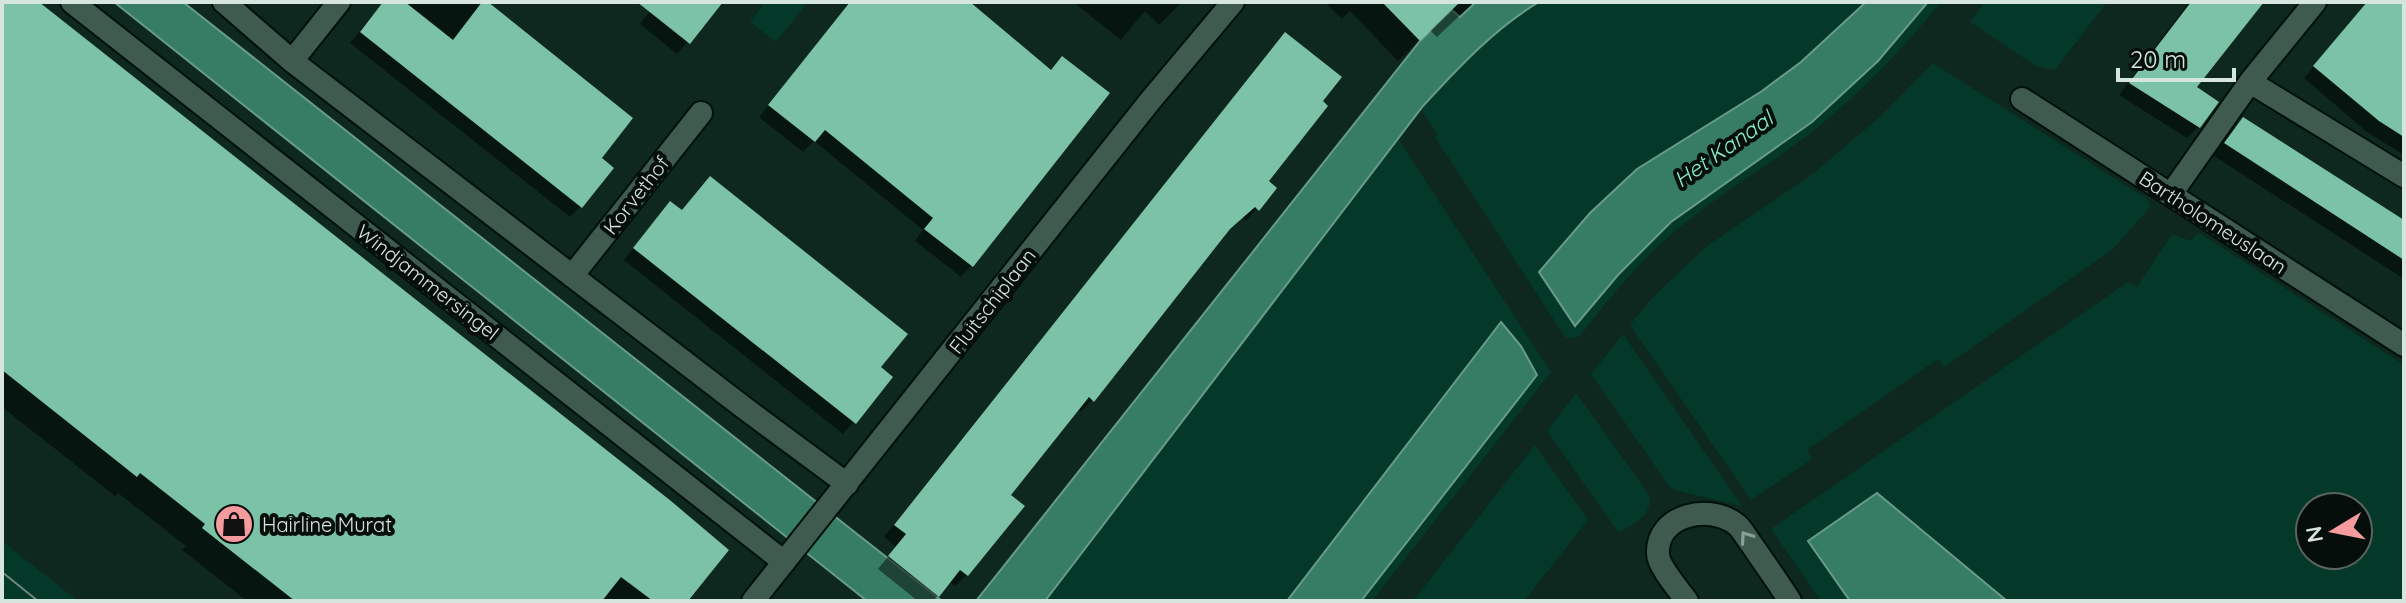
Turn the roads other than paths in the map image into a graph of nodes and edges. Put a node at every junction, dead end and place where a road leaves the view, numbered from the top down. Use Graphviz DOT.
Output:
graph roads {
  1 [pos="72,2"];
  2 [pos="224,2"];
  3 [pos="339,2"];
  4 [pos="1233,2"];
  5 [pos="2315,2"];
  6 [pos="292,61"];
  7 [pos="2250,82"];
  8 [pos="2022,99"];
  9 [pos="701,113"];
  10 [pos="2404,176"];
  11 [pos="2171,194"];
  12 [pos="572,276"];
  13 [pos="2404,345"];
  14 [pos="847,484"];
  15 [pos="788,556"];
  16 [pos="753,601"];
  17 [pos="1687,601"];
  18 [pos="1790,601"];
  1 -- 15 [label="street, Windjammersingel"];
  2 -- 6 [label="street"];
  3 -- 6 [label="street"];
  4 -- 14 [label="street, Fluitschiplaan"];
  5 -- 7 [label="street"];
  6 -- 12 [label="street"];
  7 -- 10 [label="street"];
  7 -- 11 [label="street"];
  8 -- 11 [label="street, Bartholomeuslaan"];
  9 -- 12 [label="street, Korvethof"];
  11 -- 13 [label="street, Bartholomeuslaan"];
  12 -- 14 [label="street"];
  14 -- 15 [label="street, Fluitschiplaan"];
  15 -- 16 [label="street, Fluitschiplaan"];
  18 -- 17 [label="street, one-way"];
}
